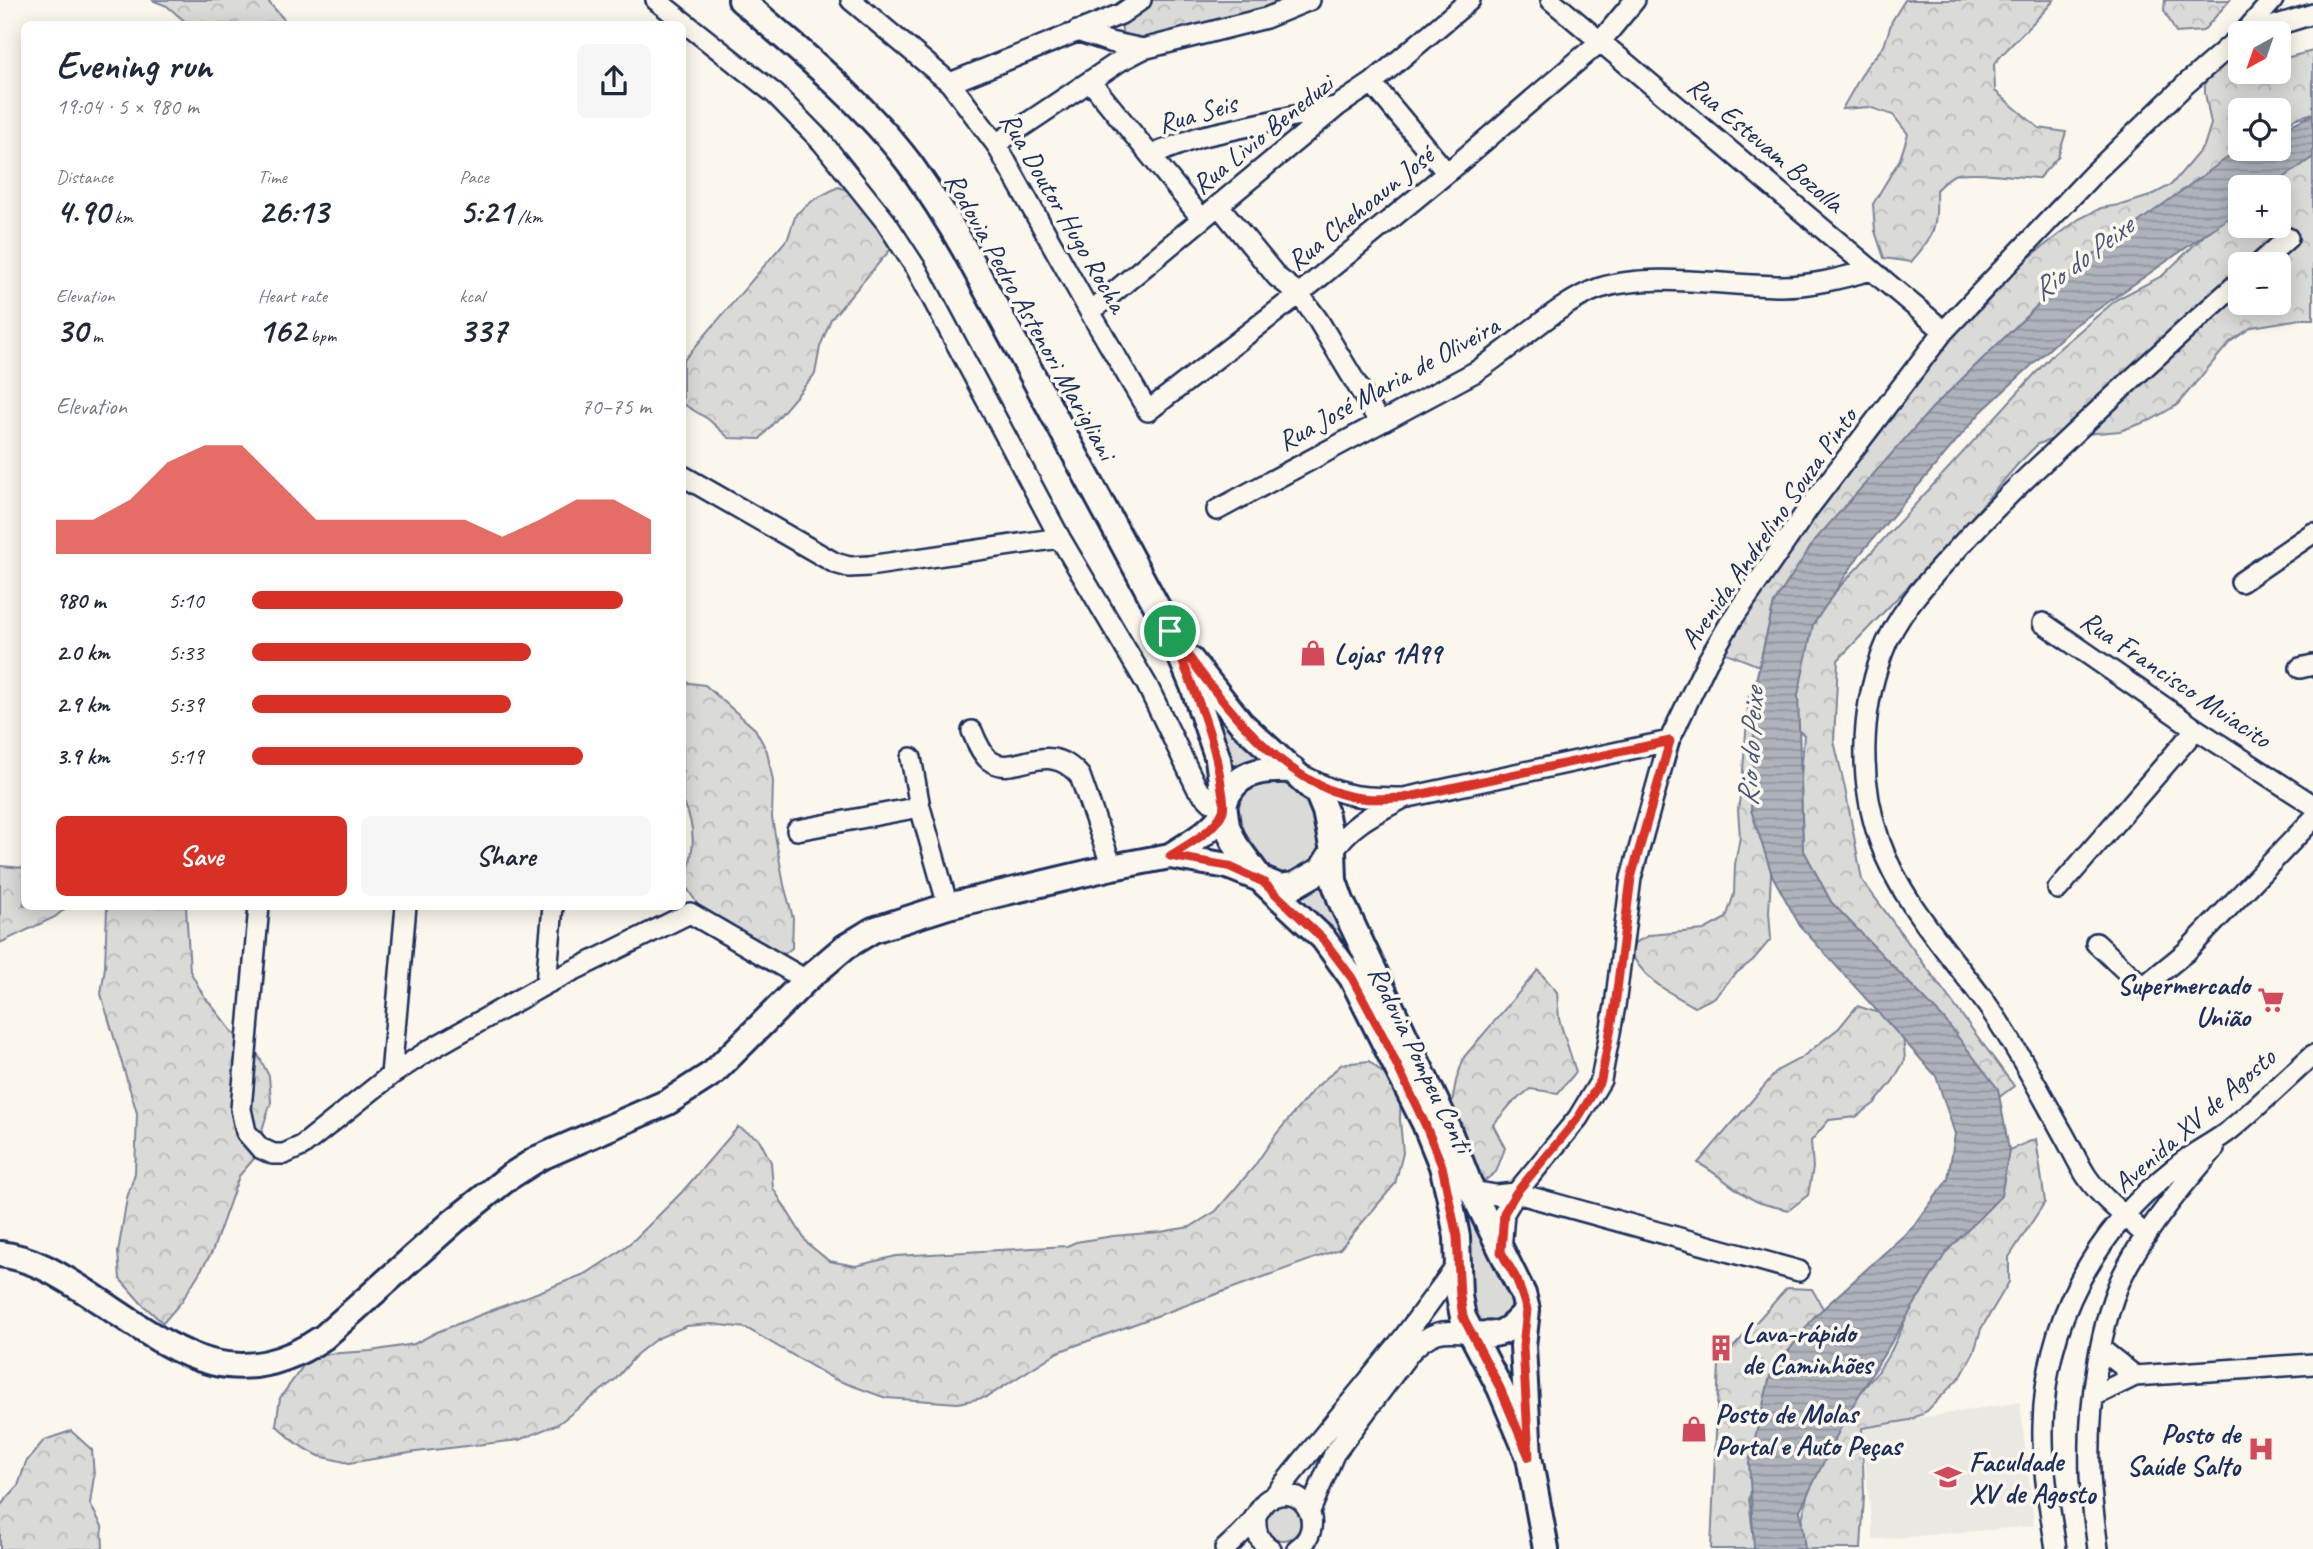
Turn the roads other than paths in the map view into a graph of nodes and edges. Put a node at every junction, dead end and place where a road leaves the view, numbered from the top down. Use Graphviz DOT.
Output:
graph roads {
  1 [pos="656,0"];
  2 [pos="741,0"];
  3 [pos="851,0"];
  4 [pos="1141,0"];
  5 [pos="1310,0"];
  6 [pos="1470,0"];
  7 [pos="1551,0"];
  8 [pos="1635,0"];
  9 [pos="2273,0"];
  10 [pos="2313,14"];
  11 [pos="683,21"];
  12 [pos="2255,21"];
  13 [pos="2290,21"];
  14 [pos="686,24"];
  15 [pos="1077,31"];
  16 [pos="1601,41"];
  17 [pos="2228,47"];
  18 [pos="1143,49"];
  19 [pos="1090,81"];
  20 [pos="950,83"];
  21 [pos="1372,83"];
  22 [pos="1339,106"];
  23 [pos="996,144"];
  24 [pos="1151,155"];
  25 [pos="1447,173"];
  26 [pos="1219,206"];
  27 [pos="1202,219"];
  28 [pos="2288,238"];
  29 [pos="2272,252"];
  30 [pos="1871,270"];
  31 [pos="2228,292"];
  32 [pos="1299,294"];
  33 [pos="1090,312"];
  34 [pos="1944,331"];
  35 [pos="1148,411"];
  36 [pos="1380,423"];
  37 [pos="686,478"];
  38 [pos="1217,510"];
  39 [pos="2313,533"];
  40 [pos="1060,538"];
  41 [pos="2241,582"];
  42 [pos="2043,623"];
  43 [pos="1170,631"];
  44 [pos="2196,729"];
  45 [pos="972,731"];
  46 [pos="1670,741"];
  47 [pos="911,758"];
  48 [pos="1293,770"];
  49 [pos="1404,798"];
  50 [pos="2313,805"];
  51 [pos="920,807"];
  52 [pos="1224,807"];
  53 [pos="2313,819"];
  54 [pos="797,831"];
  55 [pos="1333,851"];
  56 [pos="1170,856"];
  57 [pos="1112,867"];
  58 [pos="1263,882"];
  59 [pos="2058,889"];
  60 [pos="686,906"];
  61 [pos="948,906"];
  62 [pos="259,910"];
  63 [pos="406,910"];
  64 [pos="553,910"];
  65 [pos="679,910"];
  66 [pos="2096,943"];
  67 [pos="806,980"];
  68 [pos="546,984"];
  69 [pos="2313,1055"];
  70 [pos="391,1076"];
  71 [pos="2228,1132"];
  72 [pos="1472,1191"];
  73 [pos="1516,1193"];
  74 [pos="2125,1216"];
  75 [pos="2146,1236"];
  76 [pos="1501,1252"];
  77 [pos="0,1254"];
  78 [pos="1458,1264"];
  79 [pos="1799,1271"];
  80 [pos="1527,1310"];
  81 [pos="1470,1333"];
  82 [pos="2101,1349"];
  83 [pos="2313,1364"];
  84 [pos="2135,1376"];
  85 [pos="2094,1396"];
  86 [pos="1529,1457"];
  87 [pos="1273,1497"];
  88 [pos="1310,1511"];
  89 [pos="1256,1517"];
  90 [pos="1225,1549"];
  91 [pos="1271,1549"];
  92 [pos="1297,1549"];
  93 [pos="1546,1549"];
  94 [pos="2056,1549"];
  95 [pos="2098,1549"];
  1 -- 11 [label="street"];
  2 -- 43 [label="main road, Rodovia Pedro Astenori Marigliani"];
  3 -- 20 [label="street, Rua Doutor Hugo Rocha"];
  4 -- 15 [label="street"];
  5 -- 18 [label="street"];
  6 -- 21 [label="street, Rua Livio Beneduzi"];
  7 -- 16 [label="street, Rua Estevam Bozolla"];
  8 -- 16 [label="street, Rua Chehoaun José"];
  9 -- 12 [label="street"];
  10 -- 13 [label="street"];
  14 -- 40 [label="street"];
  15 -- 18 [label="street"];
  15 -- 20 [label="street"];
  16 -- 25 [label="street, Rua Chehoaun José"];
  16 -- 30 [label="street, Rua Estevam Bozolla"];
  17 -- 34 [label="street, Avenida Andrelino Souza Pinto"];
  18 -- 19 [label="street"];
  19 -- 23 [label="street"];
  19 -- 24 [label="street"];
  20 -- 23 [label="street, Rua Doutor Hugo Rocha"];
  21 -- 22 [label="street, Rua Livio Beneduzi"];
  21 -- 25 [label="street"];
  22 -- 24 [label="street, Rua Seis"];
  22 -- 26 [label="street, Rua Livio Beneduzi"];
  23 -- 33 [label="street, Rua Doutor Hugo Rocha"];
  24 -- 27 [label="street"];
  25 -- 32 [label="street, Rua Chehoaun José"];
  26 -- 27 [label="street, Rua Livio Beneduzi"];
  26 -- 32 [label="street"];
  27 -- 33 [label="street, Rua Livio Beneduzi"];
  28 -- 29 [label="street"];
  30 -- 34 [label="street, Rua Estevam Bozolla"];
  30 -- 36 [label="street, Rua José Maria de Oliveira"];
  31 -- 74 [label="street"];
  32 -- 35 [label="street, Rua Chehoaun José"];
  32 -- 36 [label="street"];
  33 -- 35 [label="street, Rua Doutor Hugo Rocha"];
  34 -- 46 [label="street, Avenida Andrelino Souza Pinto"];
  36 -- 38 [label="street, Rua José Maria de Oliveira"];
  37 -- 40 [label="street"];
  39 -- 41 [label="street"];
  40 -- 52 [label="street"];
  42 -- 44 [label="street, Rua Francisco Muiacito"];
  43 -- 48 [label="main road, Rodovia Pedro Astenori Marigliani"];
  43 -- 52 [label="main road, Rodovia Pedro Astenori Marigliani"];
  44 -- 50 [label="street, Rua Francisco Muiacito"];
  44 -- 59 [label="street"];
  45 -- 57 [label="street"];
  46 -- 49 [label="street"];
  46 -- 73 [label="street, Avenida Andrelino Souza Pinto"];
  47 -- 51 [label="street"];
  48 -- 49 [label="street"];
  48 -- 52 [label="main road"];
  48 -- 55 [label="main road, Rodovia Pedro Astenori Marigliani"];
  49 -- 55 [label="street"];
  51 -- 54 [label="street"];
  51 -- 61 [label="street"];
  52 -- 56 [label="main road"];
  52 -- 58 [label="main road, Rodovia Pedro Astenori Marigliani"];
  53 -- 66 [label="street"];
  55 -- 58 [label="main road"];
  55 -- 72 [label="main road, Rodovia Pompeu Conti"];
  56 -- 57 [label="main road"];
  56 -- 58 [label="main road"];
  57 -- 61 [label="main road"];
  58 -- 78 [label="main road, Rodovia Pompeu Conti"];
  60 -- 67 [label="street"];
  61 -- 67 [label="main road"];
  62 -- 70 [label="street"];
  63 -- 70 [label="street"];
  64 -- 68 [label="street"];
  65 -- 68 [label="street"];
  67 -- 77 [label="main road"];
  68 -- 70 [label="street"];
  69 -- 71 [label="street, Avenida XV de Agosto"];
  71 -- 74 [label="street, Avenida XV de Agosto"];
  71 -- 75 [label="street"];
  72 -- 73 [label="street"];
  72 -- 76 [label="main road, Rodovia Pompeu Conti"];
  73 -- 76 [label="street, Avenida Andrelino Souza Pinto"];
  73 -- 79 [label="street"];
  74 -- 75 [label="street"];
  74 -- 94 [label="street, Avenida XV de Agosto"];
  75 -- 82 [label="street"];
  76 -- 80 [label="main road, Rodovia Pompeu Conti"];
  78 -- 81 [label="main road, Rodovia Pompeu Conti"];
  78 -- 87 [label="street"];
  80 -- 81 [label="main road"];
  80 -- 86 [label="main road"];
  81 -- 86 [label="main road, Rodovia Pompeu Conti"];
  81 -- 88 [label="street"];
  82 -- 84 [label="street"];
  82 -- 85 [label="street"];
  83 -- 84 [label="street"];
  84 -- 85 [label="street"];
  85 -- 95 [label="street"];
  86 -- 93 [label="main road"];
  87 -- 88 [label="street"];
  87 -- 89 [label="street"];
  88 -- 92 [label="street"];
  89 -- 90 [label="street"];
  89 -- 91 [label="street"];
}
